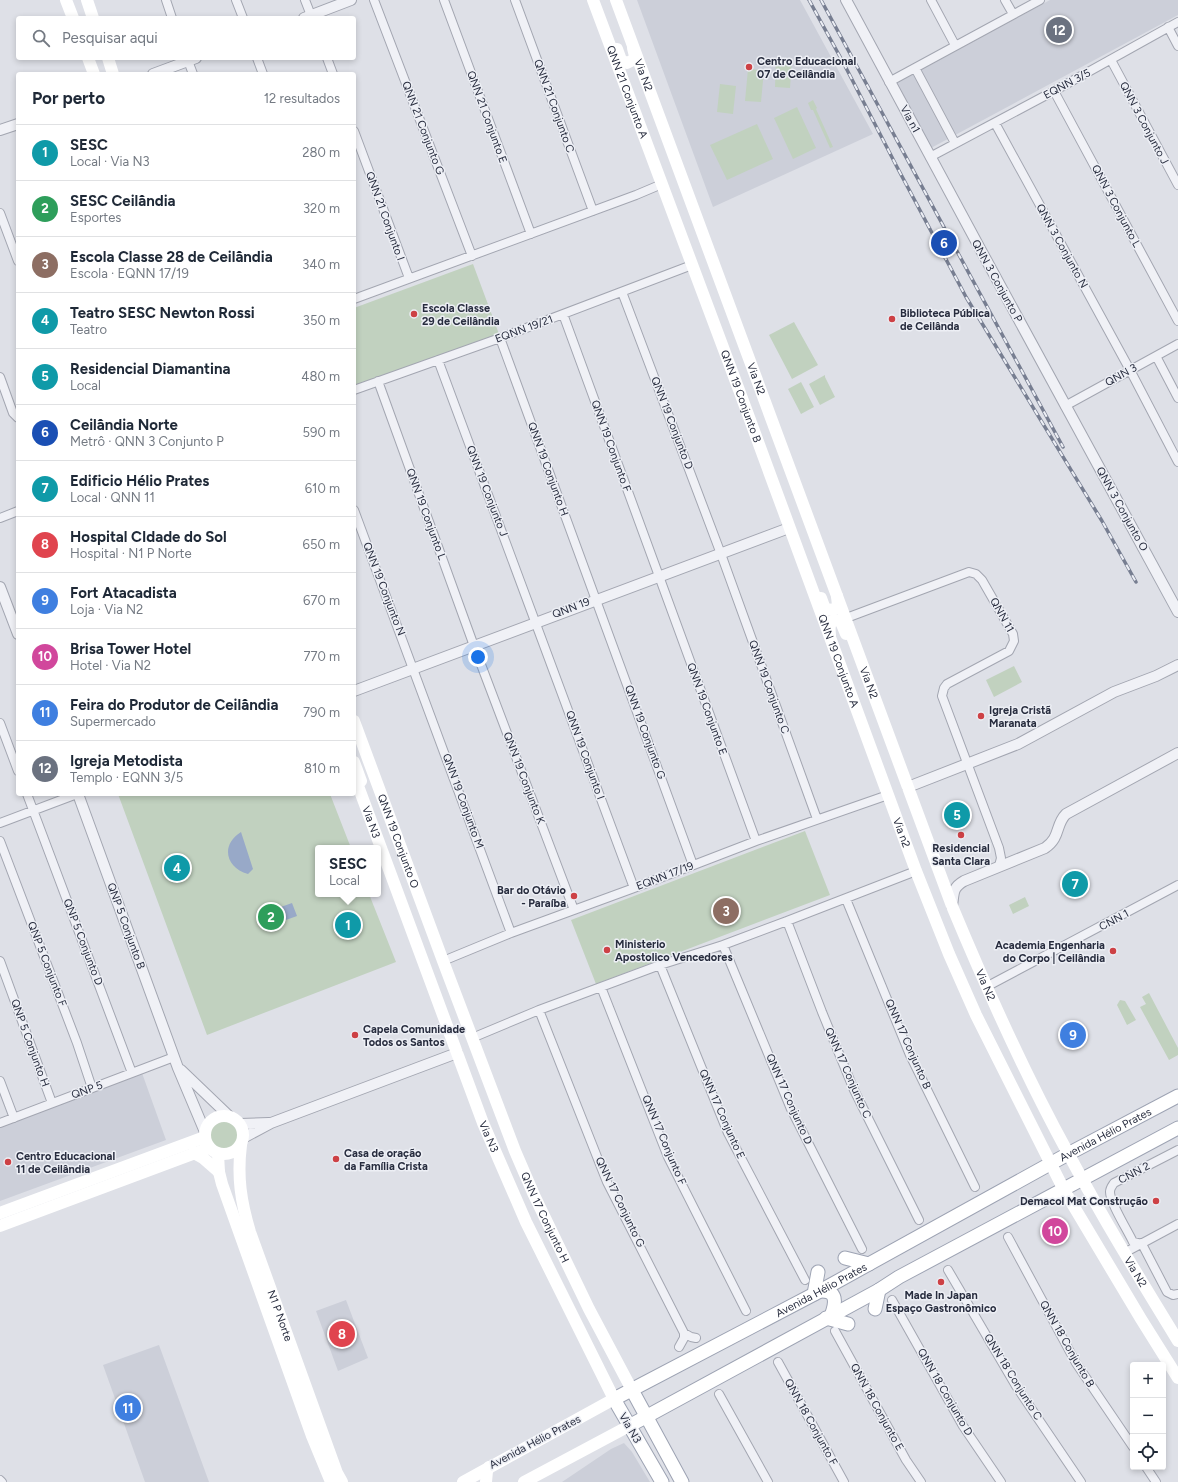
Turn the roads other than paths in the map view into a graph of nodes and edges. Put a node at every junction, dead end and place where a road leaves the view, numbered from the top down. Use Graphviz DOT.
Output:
graph roads {
  1 [pos="66,0"];
  2 [pos="166,0"];
  3 [pos="236,0"];
  4 [pos="305,0"];
  5 [pos="351,0"];
  6 [pos="374,0"];
  7 [pos="444,0"];
  8 [pos="515,0"];
  9 [pos="593,0"];
  10 [pos="597,0"];
  11 [pos="616,0"];
  12 [pos="846,0"];
  13 [pos="931,0"];
  14 [pos="1005,0"];
  15 [pos="1040,0"];
  16 [pos="87,1"];
  17 [pos="1013,14"];
  18 [pos="71,16"];
  19 [pos="92,16"];
  20 [pos="171,16"];
  21 [pos="242,16"];
  22 [pos="309,16"];
  23 [pos="311,16"];
  24 [pos="1178,22"];
  25 [pos="1168,27"];
  26 [pos="632,41"];
  27 [pos="955,45"];
  28 [pos="1178,46"];
  29 [pos="89,60"];
  30 [pos="109,60"];
  31 [pos="188,60"];
  32 [pos="190,60"];
  33 [pos="259,60"];
  34 [pos="328,60"];
  35 [pos="1111,60"];
  36 [pos="915,68"];
  37 [pos="93,72"];
  38 [pos="113,72"];
  39 [pos="158,72"];
  40 [pos="193,72"];
  41 [pos="262,72"];
  42 [pos="332,72"];
  43 [pos="889,82"];
  44 [pos="626,87"];
  45 [pos="1054,91"];
  46 [pos="995,122"];
  47 [pos="16,125"];
  48 [pos="0,130"];
  49 [pos="356,136"];
  50 [pos="955,143"];
  51 [pos="670,148"];
  52 [pos="930,157"];
  53 [pos="662,184"];
  54 [pos="1178,185"];
  55 [pos="592,211"];
  56 [pos="0,213"];
  57 [pos="531,234"];
  58 [pos="16,256"];
  59 [pos="472,256"];
  60 [pos="692,265"];
  61 [pos="696,277"];
  62 [pos="409,278"];
  63 [pos="622,292"];
  64 [pos="356,298"];
  65 [pos="563,314"];
  66 [pos="1178,321"];
  67 [pos="500,338"];
  68 [pos="743,341"];
  69 [pos="1178,344"];
  70 [pos="1156,356"];
  71 [pos="438,360"];
  72 [pos="1130,370"];
  73 [pos="0,377"];
  74 [pos="378,382"];
  75 [pos="356,389"];
  76 [pos="739,390"];
  77 [pos="1178,398"];
  78 [pos="1065,406"];
  79 [pos="16,416"];
  80 [pos="784,454"];
  81 [pos="1178,462"];
  82 [pos="16,512"];
  83 [pos="356,515"];
  84 [pos="0,518"];
  85 [pos="790,530"];
  86 [pos="721,554"];
  87 [pos="659,577"];
  88 [pos="0,587"];
  89 [pos="837,594"];
  90 [pos="596,599"];
  91 [pos="1178,612"];
  92 [pos="842,619"];
  93 [pos="536,622"];
  94 [pos="16,629"];
  95 [pos="830,637"];
  96 [pos="474,646"];
  97 [pos="1178,664"];
  98 [pos="414,669"];
  99 [pos="356,690"];
  100 [pos="0,722"];
  101 [pos="356,726"];
  102 [pos="1178,753"];
  103 [pos="967,764"];
  104 [pos="16,766"];
  105 [pos="356,767"];
  106 [pos="356,780"];
  107 [pos="908,787"];
  108 [pos="888,794"];
  109 [pos="27,796"];
  110 [pos="73,796"];
  111 [pos="79,796"];
  112 [pos="33,811"];
  113 [pos="818,819"];
  114 [pos="0,823"];
  115 [pos="396,836"];
  116 [pos="0,841"];
  117 [pos="756,841"];
  118 [pos="380,845"];
  119 [pos="381,848"];
  120 [pos="387,865"];
  121 [pos="693,865"];
  122 [pos="999,866"];
  123 [pos="916,871"];
  124 [pos="1178,886"];
  125 [pos="634,888"];
  126 [pos="846,899"];
  127 [pos="952,906"];
  128 [pos="931,909"];
  129 [pos="574,910"];
  130 [pos="787,921"];
  131 [pos="511,933"];
  132 [pos="723,945"];
  133 [pos="0,961"];
  134 [pos="442,961"];
  135 [pos="660,965"];
  136 [pos="979,972"];
  137 [pos="450,980"];
  138 [pos="602,987"];
  139 [pos="986,987"];
  140 [pos="539,1010"];
  141 [pos="976,1015"];
  142 [pos="472,1038"];
  143 [pos="456,1053"];
  144 [pos="174,1057"];
  145 [pos="178,1068"];
  146 [pos="1025,1071"];
  147 [pos="132,1073"];
  148 [pos="0,1081"];
  149 [pos="92,1088"];
  150 [pos="1178,1096"];
  151 [pos="52,1103"];
  152 [pos="229,1116"];
  153 [pos="14,1118"];
  154 [pos="0,1123"];
  155 [pos="272,1123"];
  156 [pos="483,1123"];
  157 [pos="240,1124"];
  158 [pos="1178,1128"];
  159 [pos="242,1142"];
  160 [pos="209,1143"];
  161 [pos="1178,1150"];
  162 [pos="194,1153"];
  163 [pos="1068,1154"];
  164 [pos="1051,1164"];
  165 [pos="218,1172"];
  166 [pos="1083,1180"];
  167 [pos="975,1187"];
  168 [pos="1064,1190"];
  169 [pos="534,1195"];
  170 [pos="0,1213"];
  171 [pos="919,1220"];
  172 [pos="526,1222"];
  173 [pos="1178,1224"];
  174 [pos="0,1226"];
  175 [pos="1008,1237"];
  176 [pos="1142,1244"];
  177 [pos="862,1249"];
  178 [pos="1124,1252"];
  179 [pos="845,1258"];
  180 [pos="868,1264"];
  181 [pos="948,1270"];
  182 [pos="818,1272"];
  183 [pos="805,1280"];
  184 [pos="840,1280"];
  185 [pos="879,1290"];
  186 [pos="817,1292"];
  187 [pos="1178,1294"];
  188 [pos="892,1300"];
  189 [pos="851,1305"];
  190 [pos="589,1309"];
  191 [pos="875,1309"];
  192 [pos="746,1311"];
  193 [pos="829,1317"];
  194 [pos="1141,1319"];
  195 [pos="848,1324"];
  196 [pos="835,1331"];
  197 [pos="684,1333"];
  198 [pos="696,1338"];
  199 [pos="1178,1341"];
  200 [pos="679,1347"];
  201 [pos="778,1362"];
  202 [pos="1178,1370"];
  203 [pos="1178,1378"];
  204 [pos="632,1390"];
  205 [pos="719,1394"];
  206 [pos="614,1399"];
  207 [pos="646,1417"];
  208 [pos="629,1426"];
  209 [pos="1130,1444"];
  210 [pos="489,1467"];
  211 [pos="1148,1470"];
  212 [pos="331,1482"];
  213 [pos="342,1482"];
  214 [pos="463,1482"];
  215 [pos="486,1482"];
  216 [pos="524,1482"];
  217 [pos="662,1482"];
  218 [pos="682,1482"];
  219 [pos="768,1482"];
  220 [pos="844,1482"];
  221 [pos="920,1482"];
  222 [pos="1001,1482"];
  223 [pos="1081,1482"];
  224 [pos="1156,1482"];
  1 -- 18 [label="main road"];
  2 -- 20 [label="street"];
  3 -- 21 [label="street"];
  4 -- 22 [label="street"];
  5 -- 23 [label="street"];
  6 -- 59 [label="street, QNN 21 Conjunto G"];
  7 -- 57 [label="street, QNN 21 Conjunto E"];
  8 -- 55 [label="street, QNN 21 Conjunto C"];
  9 -- 44 [label="main road, QNN 21 Conjunto A"];
  10 -- 26 [label="main road"];
  11 -- 26 [label="main road, Via N2"];
  12 -- 43 [label="street, Via n1"];
  13 -- 27 [label="street"];
  14 -- 17 [label="street"];
  15 -- 17 [label="street"];
  16 -- 19 [label="main road"];
  17 -- 27 [label="street"];
  24 -- 25 [label="street, EQNN 3/5"];
  25 -- 28 [label="street"];
  25 -- 35 [label="street, EQNN 3/5"];
  26 -- 51 [label="main road, Via N2"];
  27 -- 36 [label="street"];
  29 -- 37 [label="main road"];
  30 -- 38 [label="main road"];
  31 -- 39 [label="street"];
  32 -- 40 [label="street"];
  33 -- 41 [label="street"];
  34 -- 42 [label="street"];
  35 -- 45 [label="street, EQNN 3/5"];
  35 -- 54 [label="street, QNN 3 Conjunto J"];
  36 -- 43 [label="street"];
  36 -- 50 [label="street"];
  43 -- 52 [label="street, Via n1"];
  44 -- 51 [label="main road"];
  44 -- 53 [label="main road, QNN 21 Conjunto A"];
  45 -- 46 [label="street, EQNN 3/5"];
  45 -- 66 [label="street, QNN 3 Conjunto L"];
  46 -- 50 [label="street, EQNN 3/5"];
  46 -- 72 [label="street, QNN 3 Conjunto N"];
  47 -- 48 [label="street"];
  49 -- 62 [label="street, QNN 21 Conjunto I"];
  50 -- 52 [label="street, EQNN 3/5"];
  51 -- 68 [label="main road, Via N2"];
  52 -- 78 [label="street, QNN 3 Conjunto P"];
  53 -- 55 [label="street"];
  53 -- 60 [label="main road"];
  55 -- 57 [label="street"];
  56 -- 58 [label="street"];
  57 -- 59 [label="street"];
  59 -- 62 [label="street"];
  60 -- 61 [label="main road, QNN 19 Conjunto B"];
  60 -- 63 [label="street, EQNN 19/21"];
  61 -- 68 [label="main road"];
  61 -- 76 [label="main road, QNN 19 Conjunto B"];
  62 -- 64 [label="street"];
  63 -- 65 [label="street, EQNN 19/21"];
  63 -- 86 [label="street, QNN 19 Conjunto D"];
  65 -- 67 [label="street, EQNN 19/21"];
  65 -- 87 [label="street, QNN 19 Conjunto F"];
  67 -- 71 [label="street, EQNN 19/21"];
  67 -- 90 [label="street, QNN 19 Conjunto H"];
  68 -- 80 [label="main road, Via N2"];
  69 -- 70 [label="street, QNN 3"];
  70 -- 72 [label="street, QNN 3"];
  70 -- 77 [label="street"];
  71 -- 74 [label="street, EQNN 19/21"];
  71 -- 93 [label="street, QNN 19 Conjunto J"];
  72 -- 78 [label="street, QNN 3"];
  72 -- 81 [label="street, QNN 3 Conjunto N"];
  73 -- 79 [label="street"];
  74 -- 75 [label="street, EQNN 19/21"];
  74 -- 96 [label="street, QNN 19 Conjunto L"];
  76 -- 80 [label="main road"];
  76 -- 85 [label="main road, QNN 19 Conjunto B"];
  78 -- 91 [label="street, QNN 3 Conjunto O"];
  80 -- 89 [label="main road, Via N2"];
  82 -- 84 [label="street"];
  83 -- 98 [label="street, QNN 19 Conjunto N"];
  85 -- 86 [label="street, QNN 19"];
  85 -- 89 [label="main road"];
  85 -- 95 [label="main road, QNN 19 Conjunto A"];
  86 -- 87 [label="street, QNN 19"];
  86 -- 113 [label="street, QNN 19 Conjunto C"];
  87 -- 90 [label="street, QNN 19"];
  87 -- 117 [label="street, QNN 19 Conjunto E"];
  88 -- 94 [label="street"];
  89 -- 92 [label="main road, Via N2"];
  90 -- 93 [label="street, QNN 19"];
  90 -- 121 [label="street, QNN 19 Conjunto G"];
  92 -- 95 [label="main road"];
  92 -- 103 [label="street, QNN 11"];
  92 -- 107 [label="main road, Via N2"];
  93 -- 96 [label="street, QNN 19"];
  93 -- 125 [label="street, QNN 19 Conjunto I"];
  95 -- 108 [label="main road, QNN 19 Conjunto A"];
  96 -- 98 [label="street, QNN 19"];
  96 -- 129 [label="street, QNN 19 Conjunto K"];
  97 -- 103 [label="street"];
  98 -- 99 [label="street, QNN 19"];
  98 -- 131 [label="street, QNN 19 Conjunto M"];
  100 -- 104 [label="street"];
  101 -- 115 [label="main road, QNN 19 Conjunto O"];
  102 -- 122 [label="street"];
  103 -- 107 [label="street"];
  103 -- 122 [label="street"];
  105 -- 115 [label="main road"];
  106 -- 118 [label="main road, Via N3"];
  107 -- 127 [label="main road, Via N2"];
  108 -- 113 [label="street, EQNN 17/19"];
  108 -- 123 [label="main road, Via n2"];
  109 -- 112 [label="street, QNP 5 Conjunto D"];
  110 -- 112 [label="street"];
  111 -- 144 [label="street, QNP 5 Conjunto B"];
  112 -- 114 [label="street"];
  112 -- 147 [label="street, QNP 5 Conjunto D"];
  113 -- 117 [label="street, EQNN 17/19"];
  115 -- 134 [label="main road, QNN 19 Conjunto O"];
  116 -- 149 [label="street, QNP 5 Conjunto F"];
  117 -- 121 [label="street, EQNN 17/19"];
  119 -- 120 [label="main road, Via N3"];
  120 -- 137 [label="main road"];
  120 -- 143 [label="main road, Via N3"];
  121 -- 125 [label="street, EQNN 17/19"];
  122 -- 127 [label="street"];
  123 -- 126 [label="street"];
  123 -- 128 [label="main road, Via N2"];
  124 -- 139 [label="street, CNN 1"];
  125 -- 129 [label="street, EQNN 17/19"];
  126 -- 130 [label="street"];
  126 -- 167 [label="street, QNN 17 Conjunto B"];
  127 -- 136 [label="main road, Via N2"];
  128 -- 136 [label="main road"];
  128 -- 141 [label="main road, Via N2"];
  129 -- 131 [label="street, EQNN 17/19"];
  130 -- 132 [label="street"];
  130 -- 171 [label="street, QNN 17 Conjunto C"];
  131 -- 134 [label="street, EQNN 17/19"];
  132 -- 135 [label="street"];
  132 -- 177 [label="street, QNN 17 Conjunto D"];
  133 -- 151 [label="street, QNP 5 Conjunto H"];
  134 -- 137 [label="main road"];
  135 -- 138 [label="street"];
  135 -- 183 [label="street, QNN 17 Conjunto E"];
  136 -- 139 [label="main road, Via N2"];
  137 -- 142 [label="main road"];
  138 -- 140 [label="street"];
  138 -- 192 [label="street, QNN 17 Conjunto F"];
  139 -- 146 [label="main road, Via N2"];
  140 -- 142 [label="street"];
  140 -- 197 [label="street, QNN 17 Conjunto G"];
  141 -- 146 [label="main road"];
  141 -- 164 [label="main road, Via N2"];
  142 -- 169 [label="main road, QNN 17 Conjunto H"];
  143 -- 155 [label="street"];
  143 -- 156 [label="main road, Via N3"];
  144 -- 145 [label="street, N1 P Norte"];
  144 -- 147 [label="street, QNP 5"];
  145 -- 152 [label="street, N1 P Norte"];
  145 -- 160 [label="street, N1 P Norte"];
  146 -- 163 [label="main road, Via N2"];
  147 -- 149 [label="street, QNP 5"];
  148 -- 153 [label="street"];
  149 -- 151 [label="street, QNP 5"];
  150 -- 163 [label="main road, Avenida Hélio Prates"];
  151 -- 153 [label="street, QNP 5"];
  152 -- 157 [label="main road"];
  152 -- 160 [label="main road"];
  153 -- 154 [label="street, QNP 5"];
  155 -- 157 [label="street"];
  155 -- 159 [label="street"];
  156 -- 169 [label="main road"];
  156 -- 172 [label="main road, Via N3"];
  157 -- 159 [label="main road"];
  158 -- 166 [label="main road"];
  159 -- 160 [label="main road"];
  159 -- 213 [label="main road, N1 P Norte"];
  160 -- 162 [label="main road"];
  160 -- 165 [label="main road, N1 P Norte"];
  160 -- 170 [label="main road"];
  161 -- 176 [label="street, CNN 2"];
  162 -- 165 [label="main road"];
  162 -- 174 [label="main road"];
  163 -- 164 [label="main road, Avenida Hélio Prates"];
  163 -- 166 [label="main road, Via N2"];
  164 -- 168 [label="main road, Via N2"];
  164 -- 180 [label="main road, Avenida Hélio Prates"];
  165 -- 212 [label="main road, N1 P Norte"];
  166 -- 168 [label="main road"];
  166 -- 178 [label="main road, Via N2"];
  168 -- 185 [label="main road"];
  168 -- 194 [label="main road, Via N2"];
  169 -- 190 [label="main road, QNN 17 Conjunto H"];
  172 -- 190 [label="main road"];
  172 -- 206 [label="main road, Via N3"];
  173 -- 176 [label="street"];
  175 -- 209 [label="street, QNN 18 Conjunto B"];
  176 -- 178 [label="street"];
  176 -- 187 [label="street, CNN 2"];
  178 -- 199 [label="main road, Via N2"];
  179 -- 180 [label="main road"];
  180 -- 184 [label="main road, Avenida Hélio Prates"];
  181 -- 223 [label="street, QNN 18 Conjunto C"];
  182 -- 186 [label="main road"];
  184 -- 186 [label="main road, Avenida Hélio Prates"];
  184 -- 189 [label="main road"];
  185 -- 189 [label="main road"];
  185 -- 191 [label="main road"];
  186 -- 193 [label="main road"];
  186 -- 204 [label="main road, Avenida Hélio Prates"];
  188 -- 222 [label="street, QNN 18 Conjunto D"];
  189 -- 193 [label="main road"];
  190 -- 204 [label="main road, QNN 17 Conjunto H"];
  193 -- 195 [label="main road"];
  193 -- 207 [label="main road"];
  194 -- 202 [label="main road"];
  194 -- 203 [label="main road, Via N2"];
  196 -- 221 [label="street, QNN 18 Conjunto E"];
  197 -- 198 [label="street"];
  197 -- 200 [label="street"];
  201 -- 220 [label="street, QNN 18 Conjunto F"];
  204 -- 206 [label="main road, Avenida Hélio Prates"];
  204 -- 207 [label="main road, Via N3"];
  205 -- 219 [label="street"];
  206 -- 208 [label="main road, Via N3"];
  206 -- 210 [label="main road, Avenida Hélio Prates"];
  207 -- 208 [label="main road"];
  207 -- 218 [label="main road, Via N3"];
  208 -- 216 [label="main road"];
  208 -- 217 [label="main road, Via N3"];
  210 -- 214 [label="main road, Avenida Hélio Prates"];
  210 -- 215 [label="main road"];
  211 -- 224 [label="street"];
}
